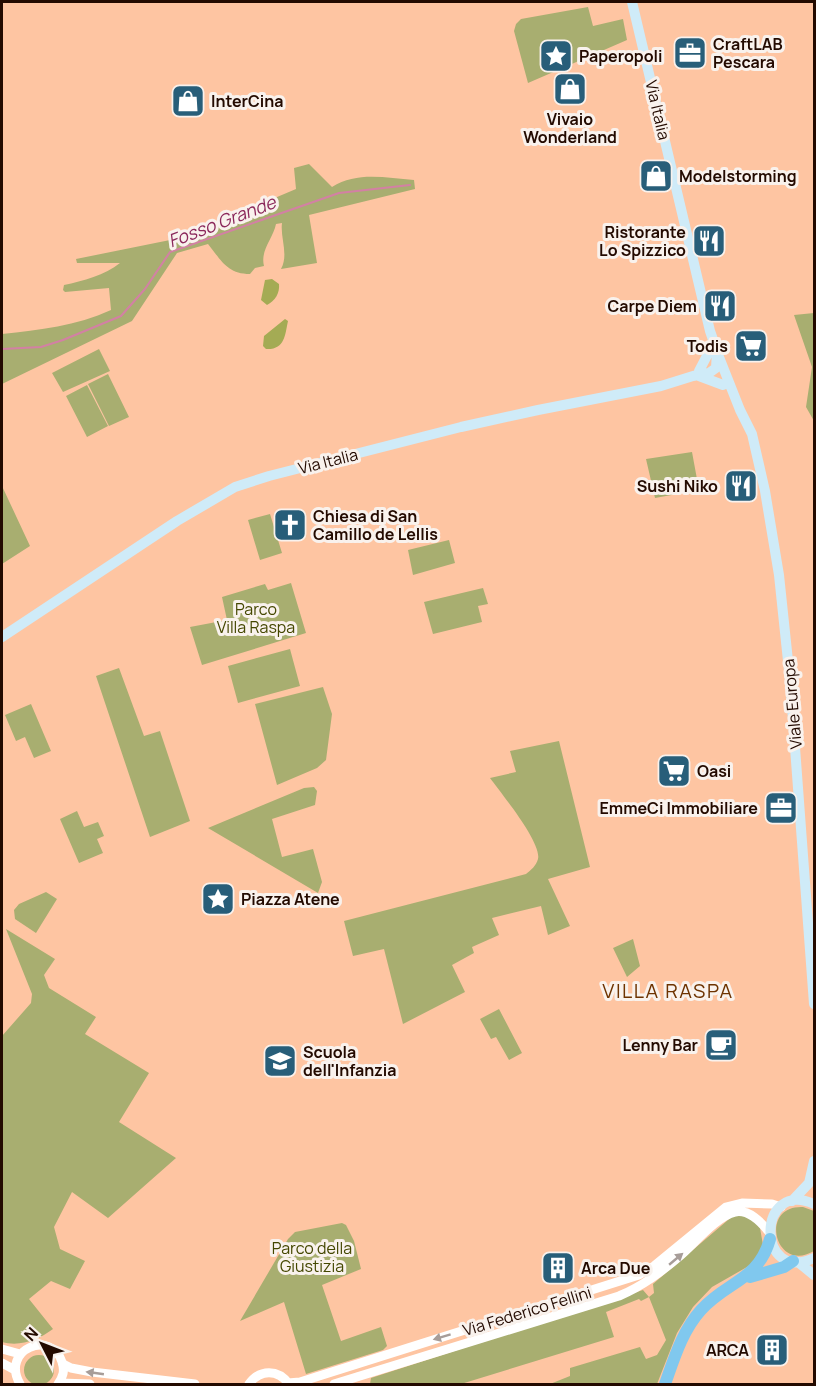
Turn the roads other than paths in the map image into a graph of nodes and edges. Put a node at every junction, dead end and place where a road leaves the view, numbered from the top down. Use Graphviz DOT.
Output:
graph roads {
  1 [pos="632,2"];
  2 [pos="714,349"];
  3 [pos="721,371"];
  4 [pos="697,374"];
  5 [pos="723,385"];
  6 [pos="740,410"];
  7 [pos="2,637"];
  8 [pos="814,1004"];
  9 [pos="814,1161"];
  10 [pos="792,1202"];
  11 [pos="814,1204"];
  12 [pos="781,1207"];
  13 [pos="770,1236"];
  14 [pos="814,1258"];
  15 [pos="796,1262"];
  16 [pos="814,1275"];
  17 [pos="746,1277"];
  18 [pos="2,1349"];
  19 [pos="20,1354"];
  20 [pos="2,1363"];
  21 [pos="63,1364"];
  22 [pos="15,1370"];
  23 [pos="20,1384"];
  24 [pos="59,1384"];
  25 [pos="90,1384"];
  26 [pos="195,1384"];
  27 [pos="249,1384"];
  28 [pos="289,1384"];
  29 [pos="334,1384"];
  30 [pos="665,1384"];
  1 -- 2 [label="main road, Via Italia"];
  2 -- 3 [label="main road, Viale Europa"];
  2 -- 4 [label="main road"];
  3 -- 4 [label="main road, Via Italia"];
  3 -- 5 [label="main road, Viale Europa"];
  3 -- 6 [label="main road, Viale Europa"];
  4 -- 5 [label="main road"];
  4 -- 7 [label="main road, Via Italia"];
  5 -- 6 [label="main road, Viale Europa"];
  6 -- 8 [label="main road, Viale Europa"];
  9 -- 10 [label="main road"];
  10 -- 11 [label="main road"];
  10 -- 12 [label="main road"];
  12 -- 13 [label="main road"];
  12 -- 28 [label="street, Via Federico Fellini, one-way"];
  13 -- 15 [label="main road"];
  13 -- 17 [label="highway"];
  29 -- 13 [label="street, Via Federico Fellini, one-way"];
  14 -- 15 [label="main road"];
  15 -- 16 [label="main road"];
  15 -- 17 [label="highway"];
  17 -- 30 [label="highway"];
  18 -- 19 [label="street"];
  19 -- 21 [label="street"];
  19 -- 22 [label="street"];
  20 -- 22 [label="street"];
  21 -- 24 [label="street"];
  26 -- 21 [label="street, one-way"];
  22 -- 23 [label="street"];
  24 -- 25 [label="street"];
  27 -- 28 [label="street"];
}
